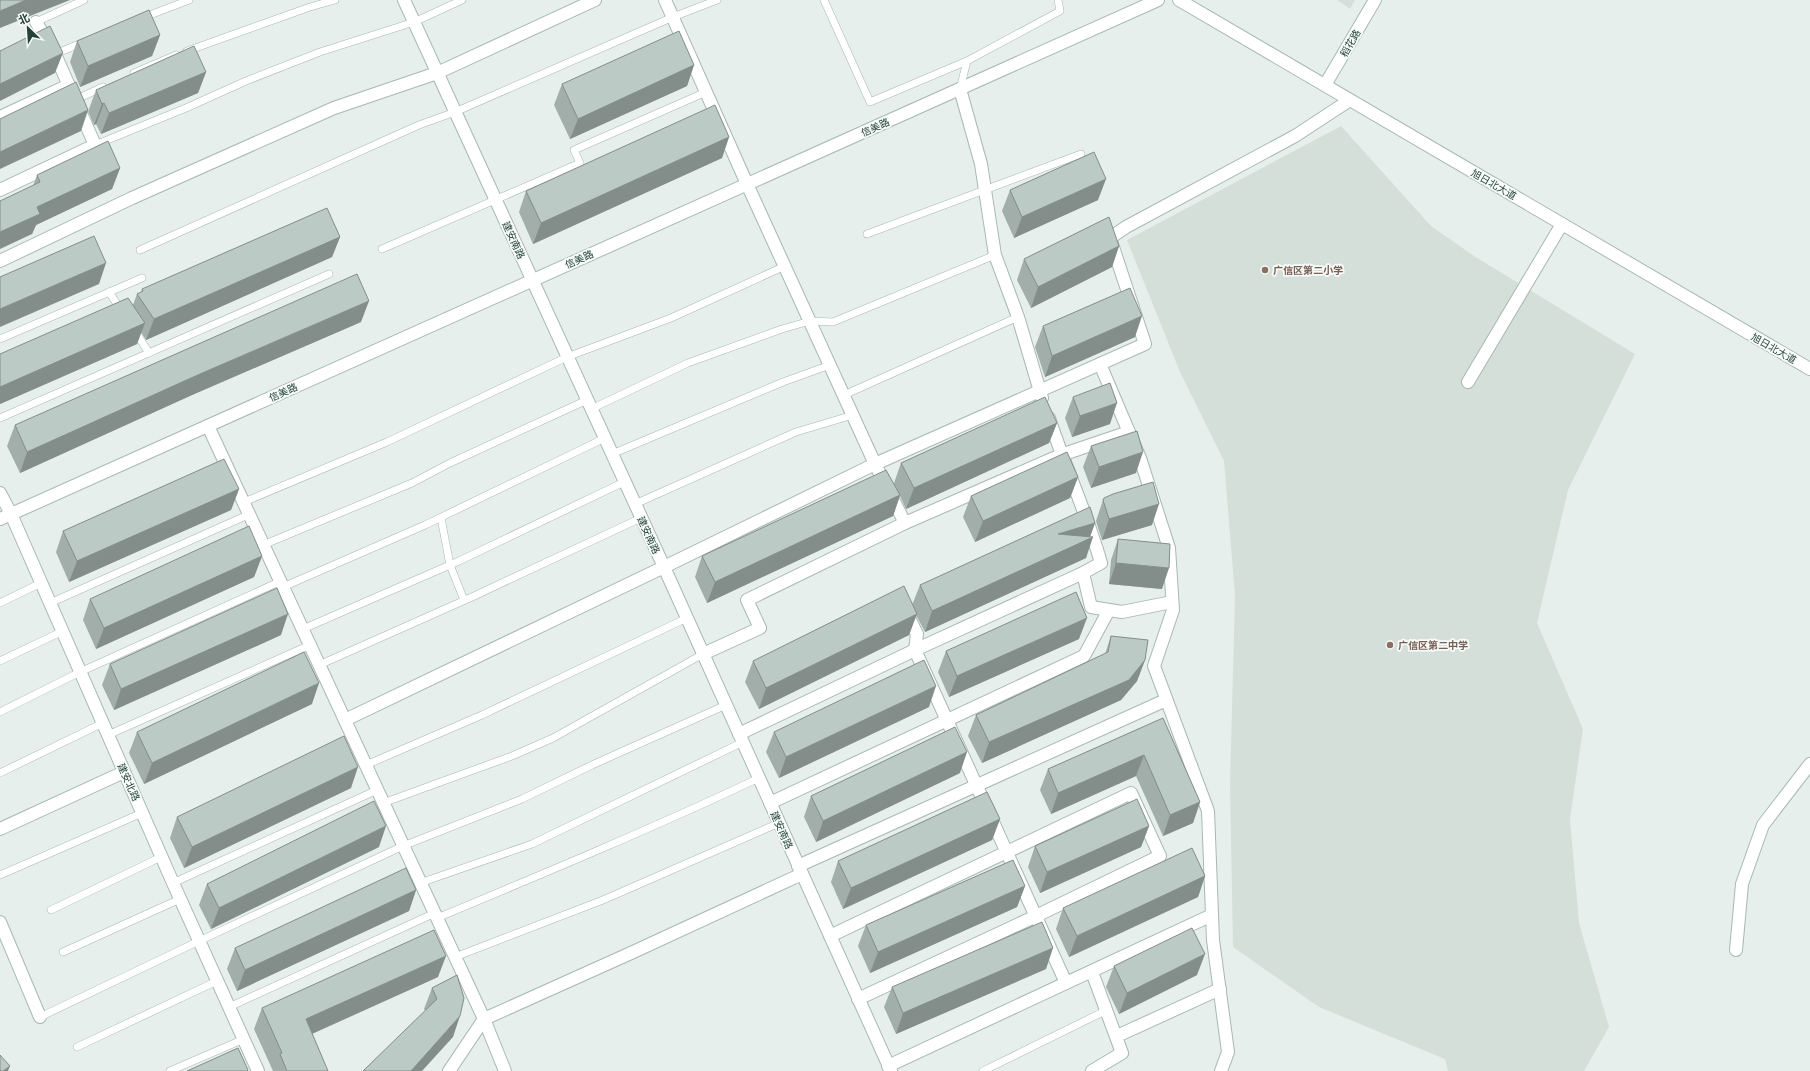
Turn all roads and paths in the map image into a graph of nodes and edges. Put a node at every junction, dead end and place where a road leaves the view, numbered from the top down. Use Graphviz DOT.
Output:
graph roads {
  1 [pos="84,0"];
  2 [pos="189,0"];
  3 [pos="335,0"];
  4 [pos="404,0"];
  5 [pos="462,0"];
  6 [pos="595,0"];
  7 [pos="665,0"];
  8 [pos="717,0"];
  9 [pos="824,0"];
  10 [pos="1058,0"];
  11 [pos="1158,0"];
  12 [pos="1179,0"];
  13 [pos="1375,0"];
  14 [pos="673,17"];
  15 [pos="134,21"];
  16 [pos="36,22"];
  17 [pos="414,22"];
  18 [pos="91,39"];
  19 [pos="55,54"];
  20 [pos="967,61"];
  21 [pos="437,73"];
  22 [pos="129,75"];
  23 [pos="109,84"];
  24 [pos="69,85"];
  25 [pos="1325,86"];
  26 [pos="960,89"];
  27 [pos="706,92"];
  28 [pos="75,100"];
  29 [pos="1350,100"];
  30 [pos="455,112"];
  31 [pos="0,117"];
  32 [pos="95,145"];
  33 [pos="1081,154"];
  34 [pos="747,184"];
  35 [pos="985,189"];
  36 [pos="0,190"];
  37 [pos="495,200"];
  38 [pos="1562,224"];
  39 [pos="867,234"];
  40 [pos="382,249"];
  41 [pos="140,250"];
  42 [pos="995,255"];
  43 [pos="0,261"];
  44 [pos="784,266"];
  45 [pos="329,274"];
  46 [pos="142,278"];
  47 [pos="532,280"];
  48 [pos="109,292"];
  49 [pos="1018,317"];
  50 [pos="810,321"];
  51 [pos="0,339"];
  52 [pos="149,353"];
  53 [pos="567,357"];
  54 [pos="1100,364"];
  55 [pos="830,365"];
  56 [pos="1810,369"];
  57 [pos="1468,382"];
  58 [pos="1040,390"];
  59 [pos="844,395"];
  60 [pos="589,404"];
  61 [pos="853,415"];
  62 [pos="0,418"];
  63 [pos="208,426"];
  64 [pos="1129,432"];
  65 [pos="605,438"];
  66 [pos="612,454"];
  67 [pos="1061,455"];
  68 [pos="875,464"];
  69 [pos="624,482"];
  70 [pos="0,493"];
  71 [pos="244,502"];
  72 [pos="635,504"];
  73 [pos="11,514"];
  74 [pos="250,514"];
  75 [pos="441,518"];
  76 [pos="641,518"];
  77 [pos="0,519"];
  78 [pos="905,523"];
  79 [pos="264,545"];
  80 [pos="450,565"];
  81 [pos="664,568"];
  82 [pos="1083,573"];
  83 [pos="42,583"];
  84 [pos="282,584"];
  85 [pos="464,600"];
  86 [pos="900,600"];
  87 [pos="1172,602"];
  88 [pos="0,603"];
  89 [pos="50,603"];
  90 [pos="1109,610"];
  91 [pos="687,618"];
  92 [pos="302,628"];
  93 [pos="63,631"];
  94 [pos="310,645"];
  95 [pos="915,650"];
  96 [pos="703,654"];
  97 [pos="0,661"];
  98 [pos="319,665"];
  99 [pos="80,672"];
  100 [pos="1166,700"];
  101 [pos="726,705"];
  102 [pos="0,712"];
  103 [pos="345,720"];
  104 [pos="947,720"];
  105 [pos="103,723"];
  106 [pos="108,735"];
  107 [pos="741,738"];
  108 [pos="1810,764"];
  109 [pos="366,765"];
  110 [pos="124,772"];
  111 [pos="0,773"];
  112 [pos="759,778"];
  113 [pos="977,785"];
  114 [pos="378,790"];
  115 [pos="383,803"];
  116 [pos="770,803"];
  117 [pos="142,813"];
  118 [pos="779,822"];
  119 [pos="0,829"];
  120 [pos="403,846"];
  121 [pos="1008,852"];
  122 [pos="161,857"];
  123 [pos="800,870"];
  124 [pos="0,875"];
  125 [pos="173,883"];
  126 [pos="420,883"];
  127 [pos="180,899"];
  128 [pos="51,910"];
  129 [pos="1212,915"];
  130 [pos="436,916"];
  131 [pos="1036,916"];
  132 [pos="0,922"];
  133 [pos="830,936"];
  134 [pos="199,941"];
  135 [pos="1736,950"];
  136 [pos="63,952"];
  137 [pos="455,957"];
  138 [pos="1092,972"];
  139 [pos="217,981"];
  140 [pos="1066,983"];
  141 [pos="1220,989"];
  142 [pos="858,998"];
  143 [pos="229,1007"];
  144 [pos="1107,1010"];
  145 [pos="40,1017"];
  146 [pos="484,1019"];
  147 [pos="1117,1036"];
  148 [pos="244,1039"];
  149 [pos="77,1047"];
  150 [pos="889,1068"];
  151 [pos="170,1071"];
  152 [pos="258,1071"];
  153 [pos="450,1071"];
  154 [pos="505,1071"];
  155 [pos="983,1071"];
  156 [pos="1092,1071"];
  157 [pos="1221,1071"];
  1 -- 16 [label="lane"];
  2 -- 15 [label="lane"];
  3 -- 22 [label="lane"];
  4 -- 17 [label="street, 建安南路"];
  5 -- 17 [label="lane"];
  6 -- 21 [label="street"];
  7 -- 14 [label="street"];
  8 -- 14 [label="lane"];
  9 -- 20 [label="lane"];
  10 -- 20 [label="lane"];
  11 -- 26 [label="street, 信美路"];
  12 -- 25 [label="street, 旭日北大道"];
  13 -- 25 [label="street, 稻花路"];
  14 -- 27 [label="street"];
  14 -- 30 [label="lane"];
  16 -- 19 [label="street"];
  17 -- 21 [label="street, 建安南路"];
  17 -- 32 [label="lane"];
  18 -- 19 [label="lane"];
  19 -- 24 [label="street"];
  20 -- 26 [label="lane"];
  21 -- 30 [label="street, 建安南路"];
  21 -- 43 [label="street"];
  23 -- 28 [label="lane"];
  24 -- 28 [label="street"];
  24 -- 31 [label="street"];
  25 -- 29 [label="street, 旭日北大道"];
  26 -- 34 [label="street, 信美路"];
  26 -- 35 [label="street"];
  27 -- 34 [label="street"];
  27 -- 37 [label="lane"];
  28 -- 32 [label="street"];
  29 -- 38 [label="street, 旭日北大道"];
  29 -- 54 [label="street"];
  30 -- 37 [label="street, 建安南路"];
  30 -- 41 [label="lane"];
  32 -- 36 [label="street"];
  33 -- 35 [label="lane"];
  34 -- 44 [label="street"];
  34 -- 47 [label="street, 信美路"];
  35 -- 39 [label="lane"];
  35 -- 42 [label="street"];
  37 -- 40 [label="lane"];
  37 -- 47 [label="street, 建安南路"];
  38 -- 56 [label="street, 旭日北大道"];
  38 -- 57 [label="street"];
  42 -- 49 [label="street"];
  42 -- 50 [label="lane"];
  44 -- 50 [label="street"];
  44 -- 53 [label="lane"];
  45 -- 52 [label="lane"];
  46 -- 48 [label="lane"];
  47 -- 53 [label="street, 建安南路"];
  47 -- 63 [label="street, 信美路"];
  48 -- 51 [label="lane"];
  48 -- 52 [label="lane"];
  49 -- 58 [label="street"];
  49 -- 59 [label="lane"];
  50 -- 55 [label="street"];
  50 -- 60 [label="lane"];
  52 -- 62 [label="lane"];
  53 -- 60 [label="street, 建安南路"];
  53 -- 71 [label="lane"];
  54 -- 58 [label="street"];
  54 -- 64 [label="street"];
  55 -- 59 [label="street"];
  55 -- 66 [label="lane"];
  58 -- 67 [label="street"];
  58 -- 68 [label="street"];
  59 -- 61 [label="street"];
  60 -- 65 [label="street, 建安南路"];
  60 -- 79 [label="lane"];
  61 -- 68 [label="street"];
  61 -- 72 [label="lane"];
  63 -- 71 [label="street"];
  63 -- 73 [label="street, 信美路"];
  64 -- 67 [label="street"];
  64 -- 87 [label="street"];
  65 -- 66 [label="street, 建安南路"];
  65 -- 75 [label="lane"];
  66 -- 69 [label="street, 建安南路"];
  67 -- 78 [label="street"];
  67 -- 82 [label="street"];
  68 -- 78 [label="street"];
  68 -- 81 [label="street"];
  69 -- 72 [label="street, 建安南路"];
  69 -- 80 [label="lane"];
  70 -- 73 [label="street, 建安北路"];
  71 -- 74 [label="street"];
  72 -- 76 [label="street, 建安南路"];
  73 -- 77 [label="street, 信美路"];
  73 -- 83 [label="street, 建安北路"];
  74 -- 79 [label="street"];
  74 -- 89 [label="lane"];
  75 -- 80 [label="lane"];
  75 -- 84 [label="lane"];
  76 -- 81 [label="street, 建安南路"];
  76 -- 85 [label="lane"];
  78 -- 96 [label="street"];
  79 -- 84 [label="street"];
  80 -- 85 [label="lane"];
  80 -- 92 [label="lane"];
  81 -- 91 [label="street, 建安南路"];
  81 -- 103 [label="street"];
  82 -- 90 [label="street"];
  82 -- 95 [label="street"];
  83 -- 88 [label="lane"];
  83 -- 89 [label="street, 建安北路"];
  84 -- 92 [label="street"];
  84 -- 99 [label="lane"];
  85 -- 98 [label="lane"];
  86 -- 95 [label="street"];
  87 -- 90 [label="street"];
  87 -- 100 [label="street"];
  89 -- 93 [label="street, 建安北路"];
  90 -- 104 [label="street"];
  91 -- 96 [label="street, 建安南路"];
  91 -- 109 [label="lane"];
  92 -- 94 [label="street"];
  93 -- 97 [label="lane"];
  93 -- 99 [label="street, 建安北路"];
  94 -- 98 [label="street"];
  94 -- 106 [label="lane"];
  95 -- 104 [label="street"];
  95 -- 107 [label="street"];
  96 -- 101 [label="street, 建安南路"];
  96 -- 115 [label="lane"];
  98 -- 103 [label="street"];
  99 -- 102 [label="lane"];
  99 -- 105 [label="street, 建安北路"];
  100 -- 113 [label="street"];
  100 -- 129 [label="street"];
  101 -- 107 [label="street, 建安南路"];
  101 -- 120 [label="lane"];
  103 -- 109 [label="street"];
  104 -- 113 [label="street"];
  104 -- 116 [label="street"];
  105 -- 106 [label="street, 建安北路"];
  105 -- 111 [label="lane"];
  106 -- 110 [label="street, 建安北路"];
  107 -- 112 [label="street, 建安南路"];
  107 -- 126 [label="lane"];
  108 -- 135 [label="street"];
  109 -- 114 [label="street"];
  110 -- 117 [label="street, 建安北路"];
  110 -- 119 [label="street"];
  112 -- 116 [label="street, 建安南路"];
  112 -- 130 [label="lane"];
  113 -- 121 [label="street"];
  113 -- 123 [label="street"];
  114 -- 115 [label="street"];
  114 -- 125 [label="lane"];
  115 -- 120 [label="street"];
  116 -- 118 [label="street, 建安南路"];
  117 -- 122 [label="street, 建安北路"];
  117 -- 124 [label="lane"];
  118 -- 123 [label="street, 建安南路"];
  118 -- 137 [label="lane"];
  120 -- 126 [label="street"];
  120 -- 134 [label="lane"];
  121 -- 131 [label="street"];
  121 -- 131 [label="street"];
  121 -- 133 [label="street"];
  122 -- 125 [label="street, 建安北路"];
  122 -- 128 [label="lane"];
  123 -- 133 [label="street, 建安南路"];
  123 -- 146 [label="street"];
  125 -- 127 [label="street, 建安北路"];
  126 -- 130 [label="street"];
  127 -- 134 [label="street, 建安北路"];
  127 -- 136 [label="lane"];
  129 -- 138 [label="street"];
  129 -- 141 [label="street"];
  130 -- 137 [label="street"];
  130 -- 143 [label="lane"];
  131 -- 140 [label="street"];
  131 -- 142 [label="street"];
  132 -- 145 [label="street"];
  133 -- 142 [label="street, 建安南路"];
  134 -- 139 [label="street, 建安北路"];
  134 -- 145 [label="lane"];
  137 -- 146 [label="street"];
  138 -- 140 [label="street"];
  138 -- 144 [label="street"];
  139 -- 143 [label="street, 建安北路"];
  139 -- 149 [label="lane"];
  140 -- 150 [label="street"];
  141 -- 147 [label="street"];
  141 -- 157 [label="street"];
  142 -- 150 [label="street, 建安南路"];
  143 -- 148 [label="street, 建安北路"];
  144 -- 147 [label="street"];
  144 -- 155 [label="lane"];
  146 -- 153 [label="street"];
  146 -- 154 [label="street"];
  147 -- 156 [label="street"];
  148 -- 151 [label="lane"];
  148 -- 152 [label="street, 建安北路"];
}
